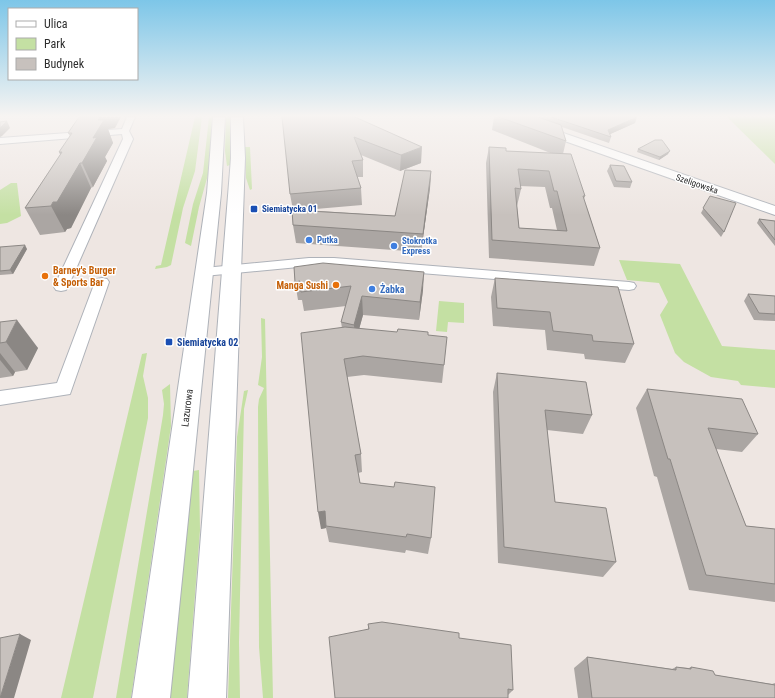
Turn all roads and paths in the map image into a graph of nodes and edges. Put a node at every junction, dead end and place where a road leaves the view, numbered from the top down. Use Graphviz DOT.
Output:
graph roads {
  1 [pos="123,150"];
  2 [pos="218,150"];
  3 [pos="238,150"];
  4 [pos="600,150"];
  5 [pos="775,210"];
  6 [pos="232,269"];
  7 [pos="204,272"];
  8 [pos="102,282"];
  9 [pos="629,286"];
  10 [pos="62,287"];
  11 [pos="0,398"];
  12 [pos="151,698"];
  13 [pos="206,698"];
  1 -- 10 [label="street"];
  2 -- 7 [label="main road, Lazurowa"];
  3 -- 6 [label="main road"];
  4 -- 5 [label="street, Szeligowska"];
  6 -- 7 [label="street"];
  6 -- 9 [label="street"];
  6 -- 13 [label="main road"];
  7 -- 12 [label="main road, Lazurowa"];
  8 -- 11 [label="street"];
}
